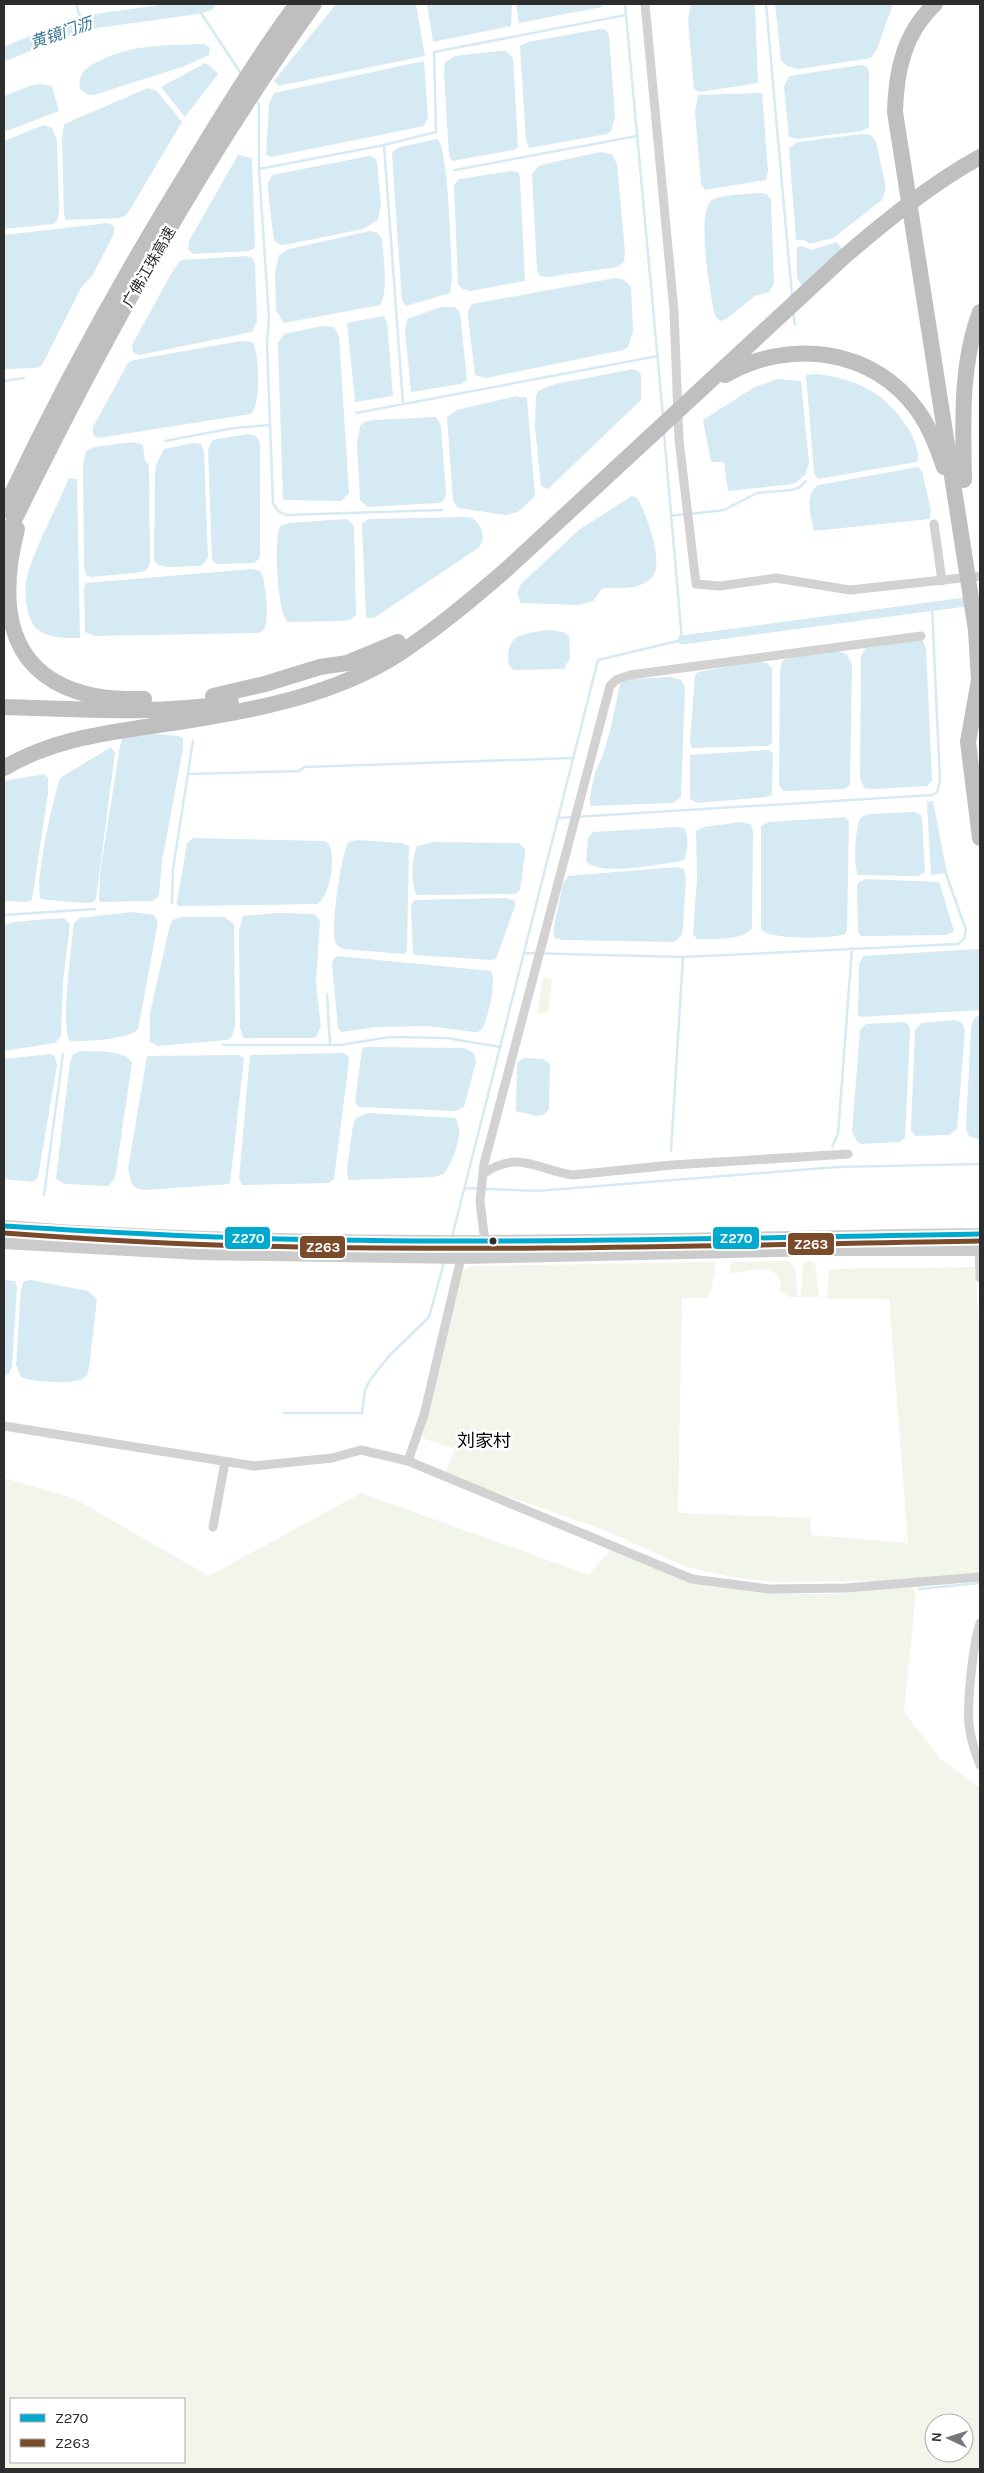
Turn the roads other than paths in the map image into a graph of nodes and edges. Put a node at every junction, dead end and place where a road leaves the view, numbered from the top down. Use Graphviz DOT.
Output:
graph roads {
  1 [pos="297,4"];
  2 [pos="314,4"];
  3 [pos="646,4"];
  4 [pos="935,4"];
  5 [pos="948,4"];
  6 [pos="229,117"];
  7 [pos="980,150"];
  8 [pos="980,157"];
  9 [pos="980,312"];
  10 [pos="752,336"];
  11 [pos="695,392"];
  12 [pos="644,438"];
  13 [pos="37,473"];
  14 [pos="964,480"];
  15 [pos="957,505"];
  16 [pos="4,510"];
  17 [pos="934,524"];
  18 [pos="4,541"];
  19 [pos="974,568"];
  20 [pos="942,581"];
  21 [pos="980,586"];
  22 [pos="920,636"];
  23 [pos="214,706"];
  24 [pos="4,707"];
  25 [pos="4,715"];
  26 [pos="4,768"];
  27 [pos="980,838"];
  28 [pos="848,1154"];
  29 [pos="483,1174"];
  30 [pos="4,1226"];
  31 [pos="980,1234"];
  32 [pos="462,1242"];
  33 [pos="485,1242"];
  34 [pos="4,1244"];
  35 [pos="980,1250"];
  36 [pos="461,1258"];
  37 [pos="980,1278"];
  38 [pos="4,1426"];
  39 [pos="408,1461"];
  40 [pos="224,1462"];
  41 [pos="213,1528"];
  42 [pos="980,1577"];
  43 [pos="980,1623"];
  44 [pos="980,1765"];
  1 -- 6 [label="highway, 广佛江珠高速"];
  2 -- 6 [label="highway, 广佛江珠高速"];
  3 -- 20 [label="street"];
  4 -- 15 [label="highway"];
  5 -- 14 [label="highway"];
  6 -- 13 [label="highway, 广佛江珠高速"];
  6 -- 16 [label="highway, 广佛江珠高速"];
  7 -- 10 [label="highway"];
  8 -- 10 [label="highway"];
  9 -- 14 [label="highway"];
  10 -- 11 [label="highway"];
  11 -- 12 [label="highway"];
  11 -- 15 [label="highway"];
  12 -- 23 [label="highway"];
  12 -- 23 [label="highway"];
  13 -- 18 [label="highway, 广佛江珠高速"];
  13 -- 23 [label="highway"];
  14 -- 19 [label="highway"];
  15 -- 19 [label="highway"];
  17 -- 20 [label="street"];
  19 -- 20 [label="street"];
  19 -- 21 [label="highway"];
  19 -- 27 [label="highway"];
  22 -- 29 [label="street"];
  23 -- 24 [label="highway"];
  23 -- 25 [label="highway"];
  23 -- 26 [label="highway"];
  28 -- 29 [label="street"];
  29 -- 33 [label="street"];
  30 -- 32 [label="main road"];
  31 -- 33 [label="main road"];
  32 -- 33 [label="main road"];
  32 -- 36 [label="street"];
  34 -- 36 [label="main road"];
  35 -- 36 [label="main road"];
  35 -- 37 [label="street"];
  36 -- 39 [label="street"];
  38 -- 40 [label="street"];
  39 -- 40 [label="street"];
  39 -- 42 [label="street"];
  40 -- 41 [label="street"];
  43 -- 44 [label="street"];
}
